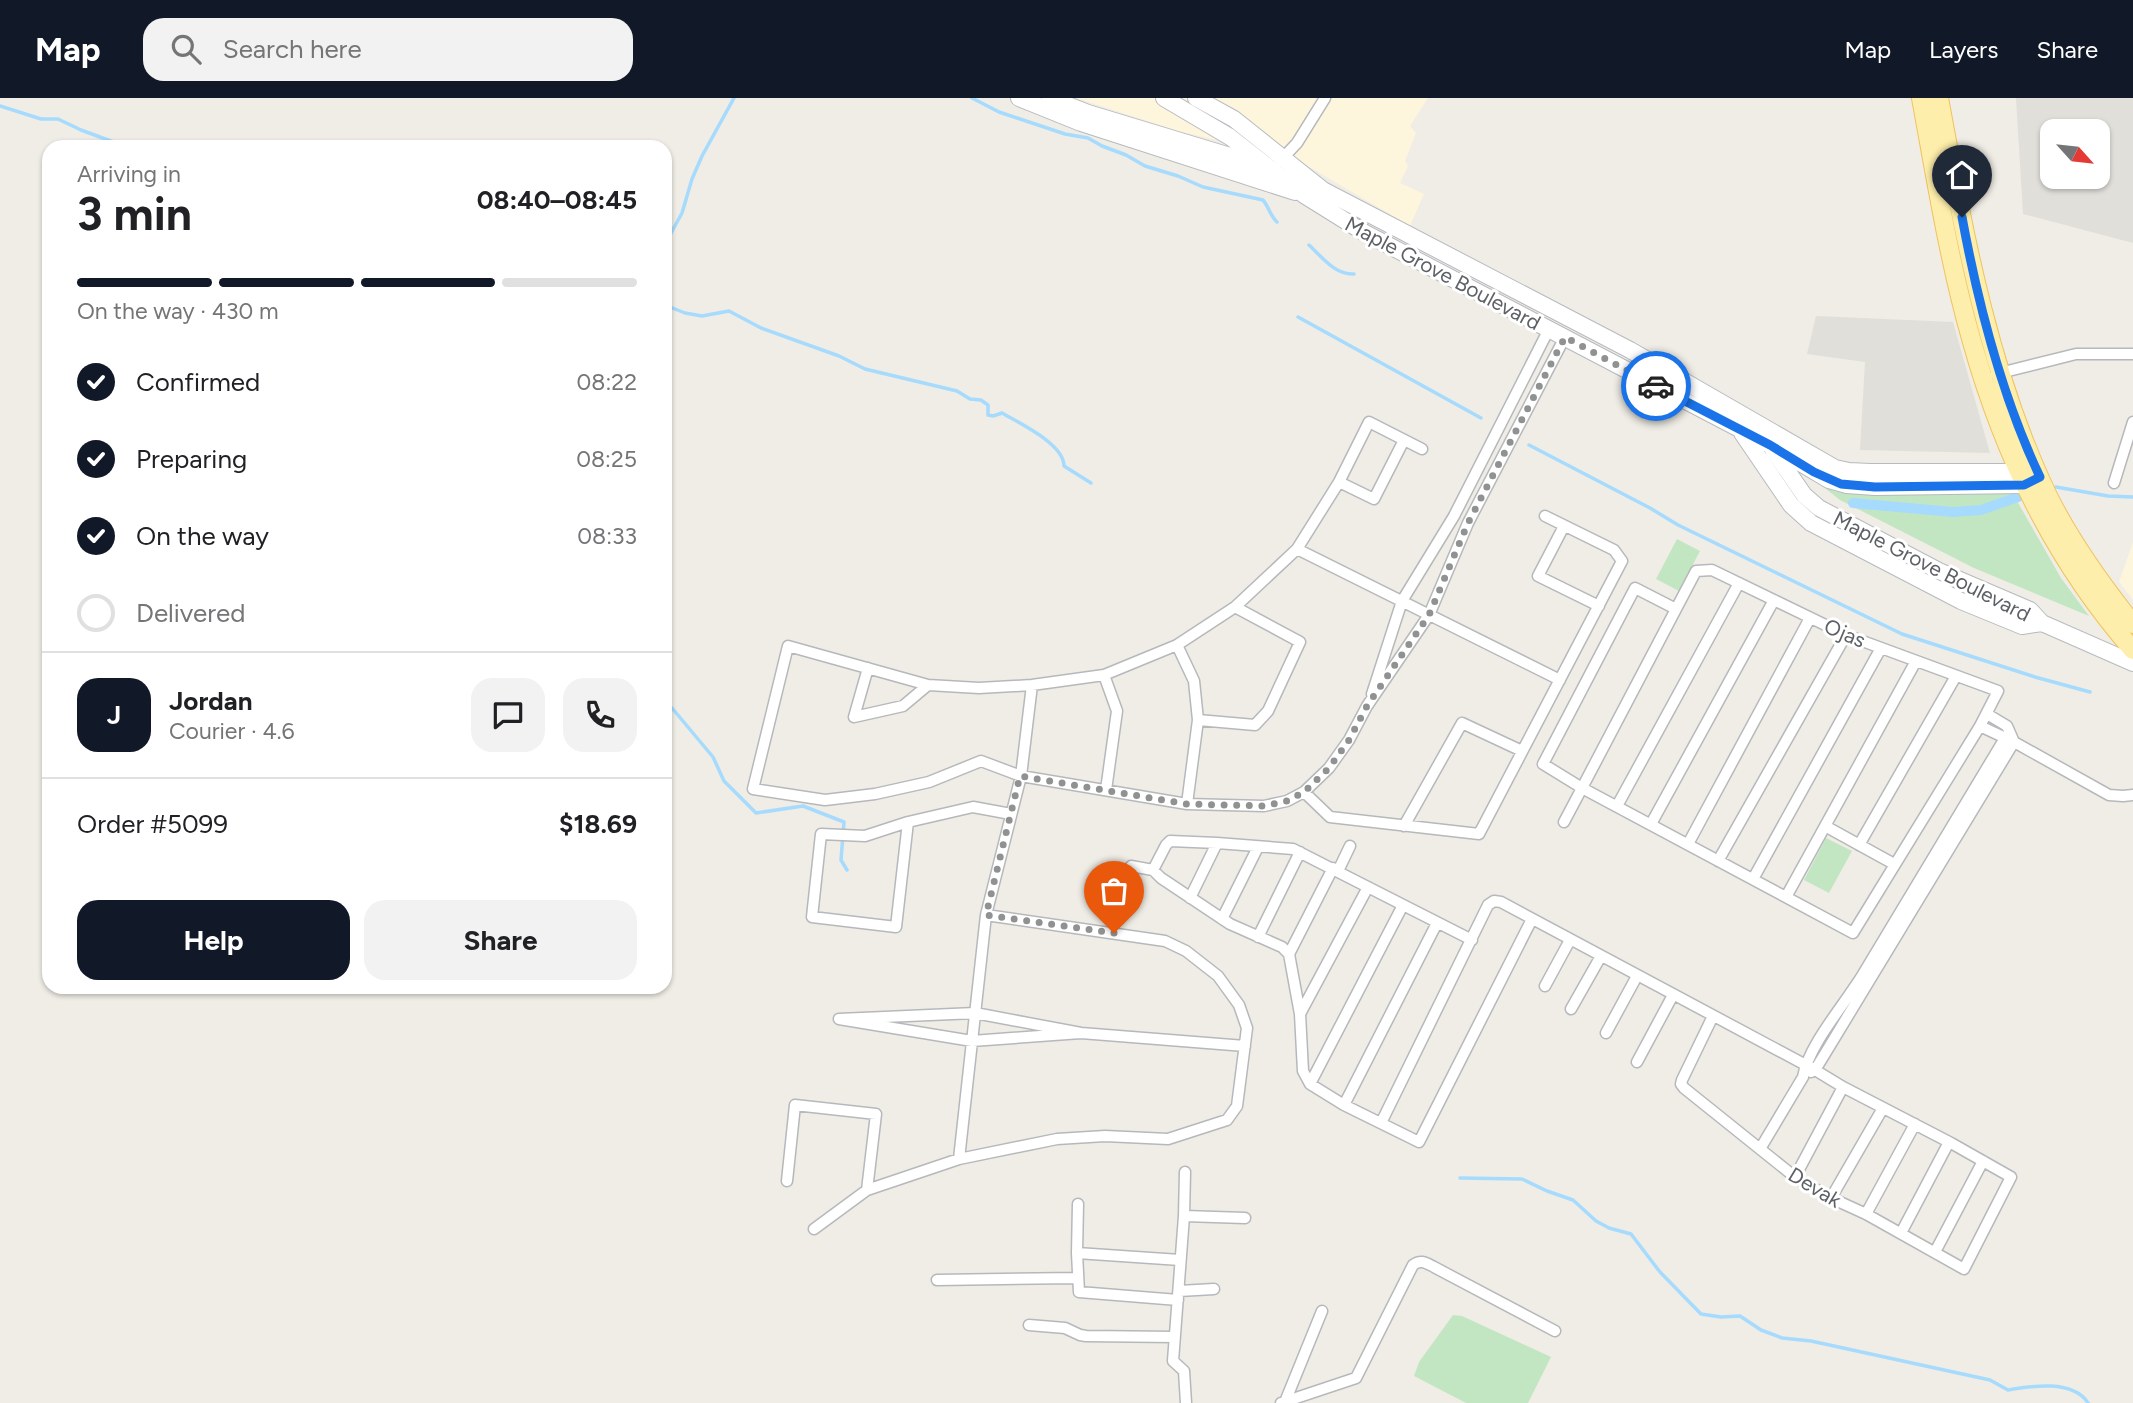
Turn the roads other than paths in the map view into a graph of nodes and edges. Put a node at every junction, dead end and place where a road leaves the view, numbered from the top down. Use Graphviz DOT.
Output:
graph roads {
  1 [pos="1019,98"];
  2 [pos="1050,98"];
  3 [pos="1097,98"];
  4 [pos="1164,98"];
  5 [pos="1196,98"];
  6 [pos="1325,98"];
  7 [pos="1921,98"];
  8 [pos="1939,98"];
  9 [pos="1088,113"];
  10 [pos="1277,164"];
  11 [pos="1304,195"];
  12 [pos="1549,329"];
  13 [pos="1565,337"];
  14 [pos="2133,354"];
  15 [pos="2001,372"];
  16 [pos="1983,378"];
  17 [pos="2133,422"];
  18 [pos="1744,425"];
  19 [pos="1404,440"];
  20 [pos="1770,445"];
  21 [pos="1422,449"];
  22 [pos="2027,478"];
  23 [pos="1339,482"];
  24 [pos="2114,483"];
  25 [pos="1454,516"];
  26 [pos="1545,516"];
  27 [pos="1468,523"];
  28 [pos="1564,526"];
  29 [pos="1297,549"];
  30 [pos="1738,583"];
  31 [pos="1774,600"];
  32 [pos="1402,601"];
  33 [pos="1598,606"];
  34 [pos="1235,607"];
  35 [pos="1676,609"];
  36 [pos="1429,615"];
  37 [pos="1810,618"];
  38 [pos="2042,623"];
  39 [pos="2133,624"];
  40 [pos="1846,635"];
  41 [pos="1177,645"];
  42 [pos="1881,648"];
  43 [pos="2133,650"];
  44 [pos="1916,661"];
  45 [pos="2133,663"];
  46 [pos="868,668"];
  47 [pos="1104,675"];
  48 [pos="1956,676"];
  49 [pos="1560,680"];
  50 [pos="928,685"];
  51 [pos="1032,685"];
  52 [pos="1367,706"];
  53 [pos="1987,714"];
  54 [pos="1198,720"];
  55 [pos="1980,726"];
  56 [pos="2009,740"];
  57 [pos="1522,751"];
  58 [pos="1020,776"];
  59 [pos="1582,788"];
  60 [pos="1106,790"];
  61 [pos="1304,792"];
  62 [pos="2133,795"];
  63 [pos="1187,804"];
  64 [pos="1617,806"];
  65 [pos="1011,814"];
  66 [pos="908,822"];
  67 [pos="1564,822"];
  68 [pos="1651,824"];
  69 [pos="1404,826"];
  70 [pos="1825,826"];
  71 [pos="1217,843"];
  72 [pos="1688,845"];
  73 [pos="1859,845"];
  74 [pos="1350,846"];
  75 [pos="1258,847"];
  76 [pos="1300,852"];
  77 [pos="1718,861"];
  78 [pos="1894,864"];
  79 [pos="1131,866"];
  80 [pos="1153,870"];
  81 [pos="1336,870"];
  82 [pos="1753,879"];
  83 [pos="1368,887"];
  84 [pos="1786,897"];
  85 [pos="1190,898"];
  86 [pos="1403,905"];
  87 [pos="986,915"];
  88 [pos="1222,919"];
  89 [pos="1532,919"];
  90 [pos="1437,923"];
  91 [pos="1258,936"];
  92 [pos="1472,940"];
  93 [pos="1570,940"];
  94 [pos="1289,954"];
  95 [pos="1601,956"];
  96 [pos="1637,976"];
  97 [pos="1545,986"];
  98 [pos="1673,995"];
  99 [pos="1571,1009"];
  100 [pos="975,1013"];
  101 [pos="1300,1014"];
  102 [pos="1713,1016"];
  103 [pos="1081,1033"];
  104 [pos="1606,1033"];
  105 [pos="972,1041"];
  106 [pos="1245,1046"];
  107 [pos="1637,1062"];
  108 [pos="1810,1067"];
  109 [pos="1310,1084"];
  110 [pos="1843,1087"];
  111 [pos="1344,1105"];
  112 [pos="1883,1108"];
  113 [pos="1381,1124"];
  114 [pos="1914,1124"];
  115 [pos="1949,1142"];
  116 [pos="1760,1149"];
  117 [pos="959,1160"];
  118 [pos="1983,1161"];
  119 [pos="1185,1172"];
  120 [pos="1795,1177"];
  121 [pos="787,1181"];
  122 [pos="867,1190"];
  123 [pos="1831,1198"];
  124 [pos="1078,1204"];
  125 [pos="1866,1214"];
  126 [pos="1184,1216"];
  127 [pos="1245,1218"];
  128 [pos="814,1229"];
  129 [pos="1901,1233"];
  130 [pos="1935,1252"];
  131 [pos="1077,1253"];
  132 [pos="1180,1260"];
  133 [pos="1077,1278"];
  134 [pos="937,1280"];
  135 [pos="1214,1289"];
  136 [pos="1178,1295"];
  137 [pos="1322,1311"];
  138 [pos="1029,1325"];
  139 [pos="1555,1331"];
  140 [pos="1175,1337"];
  141 [pos="1283,1402"];
  142 [pos="1186,1403"];
  1 -- 11 [label="main road"];
  2 -- 9 [label="main road"];
  3 -- 9 [label="main road"];
  4 -- 10 [label="main road, Maple Grove Boulevard"];
  5 -- 10 [label="main road, Maple Grove Boulevard"];
  6 -- 10 [label="street"];
  7 -- 16 [label="main road"];
  8 -- 15 [label="main road"];
  9 -- 10 [label="main road"];
  10 -- 11 [label="main road, Maple Grove Boulevard"];
  10 -- 18 [label="main road, Maple Grove Boulevard"];
  11 -- 12 [label="main road, Maple Grove Boulevard"];
  12 -- 13 [label="main road, Maple Grove Boulevard"];
  12 -- 25 [label="street"];
  13 -- 18 [label="main road, Maple Grove Boulevard"];
  13 -- 27 [label="street"];
  14 -- 15 [label="street"];
  15 -- 16 [label="street"];
  15 -- 22 [label="main road"];
  16 -- 22 [label="main road"];
  17 -- 24 [label="street"];
  18 -- 20 [label="main road"];
  18 -- 22 [label="main road"];
  18 -- 38 [label="main road, Maple Grove Boulevard"];
  19 -- 21 [label="street"];
  19 -- 23 [label="street"];
  19 -- 23 [label="street"];
  20 -- 22 [label="main road"];
  20 -- 38 [label="main road, Maple Grove Boulevard"];
  22 -- 39 [label="main road"];
  22 -- 43 [label="main road"];
  23 -- 29 [label="street"];
  25 -- 27 [label="street"];
  25 -- 32 [label="street"];
  26 -- 28 [label="street"];
  27 -- 36 [label="street"];
  28 -- 33 [label="street"];
  28 -- 33 [label="street"];
  29 -- 32 [label="street"];
  29 -- 34 [label="street"];
  30 -- 31 [label="street, Ojas"];
  30 -- 35 [label="street, Ojas"];
  30 -- 64 [label="street"];
  31 -- 37 [label="street, Ojas"];
  31 -- 68 [label="street"];
  32 -- 36 [label="street"];
  32 -- 52 [label="street"];
  33 -- 49 [label="street"];
  34 -- 41 [label="street"];
  34 -- 54 [label="street"];
  35 -- 59 [label="street"];
  35 -- 59 [label="street"];
  36 -- 49 [label="street"];
  36 -- 52 [label="street"];
  37 -- 40 [label="street, Ojas"];
  37 -- 72 [label="street"];
  38 -- 45 [label="main road, Maple Grove Boulevard"];
  40 -- 42 [label="street, Ojas"];
  40 -- 77 [label="street"];
  41 -- 47 [label="street"];
  41 -- 54 [label="street"];
  42 -- 44 [label="street, Ojas"];
  42 -- 82 [label="street"];
  44 -- 48 [label="street, Ojas"];
  44 -- 70 [label="street"];
  46 -- 50 [label="street"];
  46 -- 50 [label="street"];
  46 -- 58 [label="street"];
  47 -- 51 [label="street"];
  47 -- 60 [label="street"];
  48 -- 53 [label="street, Ojas"];
  48 -- 73 [label="street"];
  49 -- 57 [label="street"];
  50 -- 51 [label="street"];
  51 -- 58 [label="street"];
  52 -- 61 [label="street"];
  53 -- 55 [label="street"];
  53 -- 56 [label="street"];
  54 -- 63 [label="street"];
  55 -- 56 [label="street"];
  55 -- 78 [label="street"];
  56 -- 62 [label="street"];
  56 -- 108 [label="street"];
  57 -- 69 [label="street"];
  57 -- 69 [label="street"];
  58 -- 60 [label="street"];
  58 -- 65 [label="street"];
  59 -- 64 [label="street"];
  59 -- 67 [label="street"];
  60 -- 63 [label="street"];
  61 -- 63 [label="street"];
  61 -- 69 [label="street"];
  64 -- 68 [label="street"];
  65 -- 66 [label="street"];
  65 -- 87 [label="street"];
  66 -- 66 [label="street"];
  68 -- 72 [label="street"];
  70 -- 73 [label="street"];
  70 -- 84 [label="street"];
  71 -- 75 [label="street"];
  71 -- 80 [label="street"];
  71 -- 85 [label="street"];
  72 -- 77 [label="street"];
  73 -- 78 [label="street"];
  74 -- 81 [label="street"];
  75 -- 76 [label="street"];
  75 -- 88 [label="street"];
  76 -- 81 [label="street"];
  76 -- 91 [label="street"];
  77 -- 82 [label="street"];
  78 -- 84 [label="street"];
  79 -- 80 [label="street"];
  80 -- 85 [label="street"];
  81 -- 83 [label="street"];
  81 -- 94 [label="street"];
  82 -- 84 [label="street"];
  83 -- 86 [label="street"];
  83 -- 101 [label="street"];
  85 -- 88 [label="street"];
  86 -- 90 [label="street"];
  86 -- 109 [label="street"];
  87 -- 100 [label="street"];
  87 -- 106 [label="street"];
  88 -- 91 [label="street"];
  89 -- 92 [label="street"];
  89 -- 93 [label="street"];
  89 -- 113 [label="street"];
  90 -- 92 [label="street"];
  90 -- 111 [label="street"];
  91 -- 94 [label="street"];
  92 -- 113 [label="street"];
  93 -- 95 [label="street"];
  93 -- 97 [label="street"];
  94 -- 101 [label="street"];
  95 -- 96 [label="street"];
  95 -- 99 [label="street"];
  96 -- 98 [label="street"];
  96 -- 104 [label="street"];
  98 -- 102 [label="street"];
  98 -- 107 [label="street"];
  100 -- 103 [label="street"];
  100 -- 105 [label="street"];
  100 -- 105 [label="street"];
  101 -- 109 [label="street"];
  102 -- 108 [label="street"];
  102 -- 116 [label="street, Devak"];
  103 -- 105 [label="street"];
  103 -- 106 [label="street"];
  105 -- 117 [label="street"];
  106 -- 117 [label="street"];
  108 -- 110 [label="street"];
  108 -- 116 [label="street"];
  109 -- 111 [label="street"];
  110 -- 112 [label="street"];
  110 -- 120 [label="street"];
  111 -- 113 [label="street"];
  112 -- 114 [label="street"];
  112 -- 123 [label="street"];
  114 -- 115 [label="street"];
  114 -- 125 [label="street"];
  115 -- 118 [label="street"];
  115 -- 129 [label="street"];
  116 -- 120 [label="street, Devak"];
  117 -- 122 [label="street"];
  118 -- 130 [label="street"];
  118 -- 130 [label="street, Devak"];
  119 -- 126 [label="street"];
  120 -- 123 [label="street, Devak"];
  121 -- 122 [label="street"];
  122 -- 128 [label="street"];
  123 -- 125 [label="street, Devak"];
  124 -- 131 [label="street"];
  125 -- 129 [label="street, Devak"];
  126 -- 127 [label="street"];
  126 -- 132 [label="street"];
  129 -- 130 [label="street, Devak"];
  131 -- 132 [label="street"];
  131 -- 133 [label="street"];
  132 -- 136 [label="street"];
  133 -- 134 [label="street"];
  133 -- 136 [label="street"];
  135 -- 136 [label="street"];
  136 -- 140 [label="street"];
  137 -- 141 [label="street"];
  138 -- 140 [label="street"];
  139 -- 141 [label="street"];
  140 -- 142 [label="street"];
}
